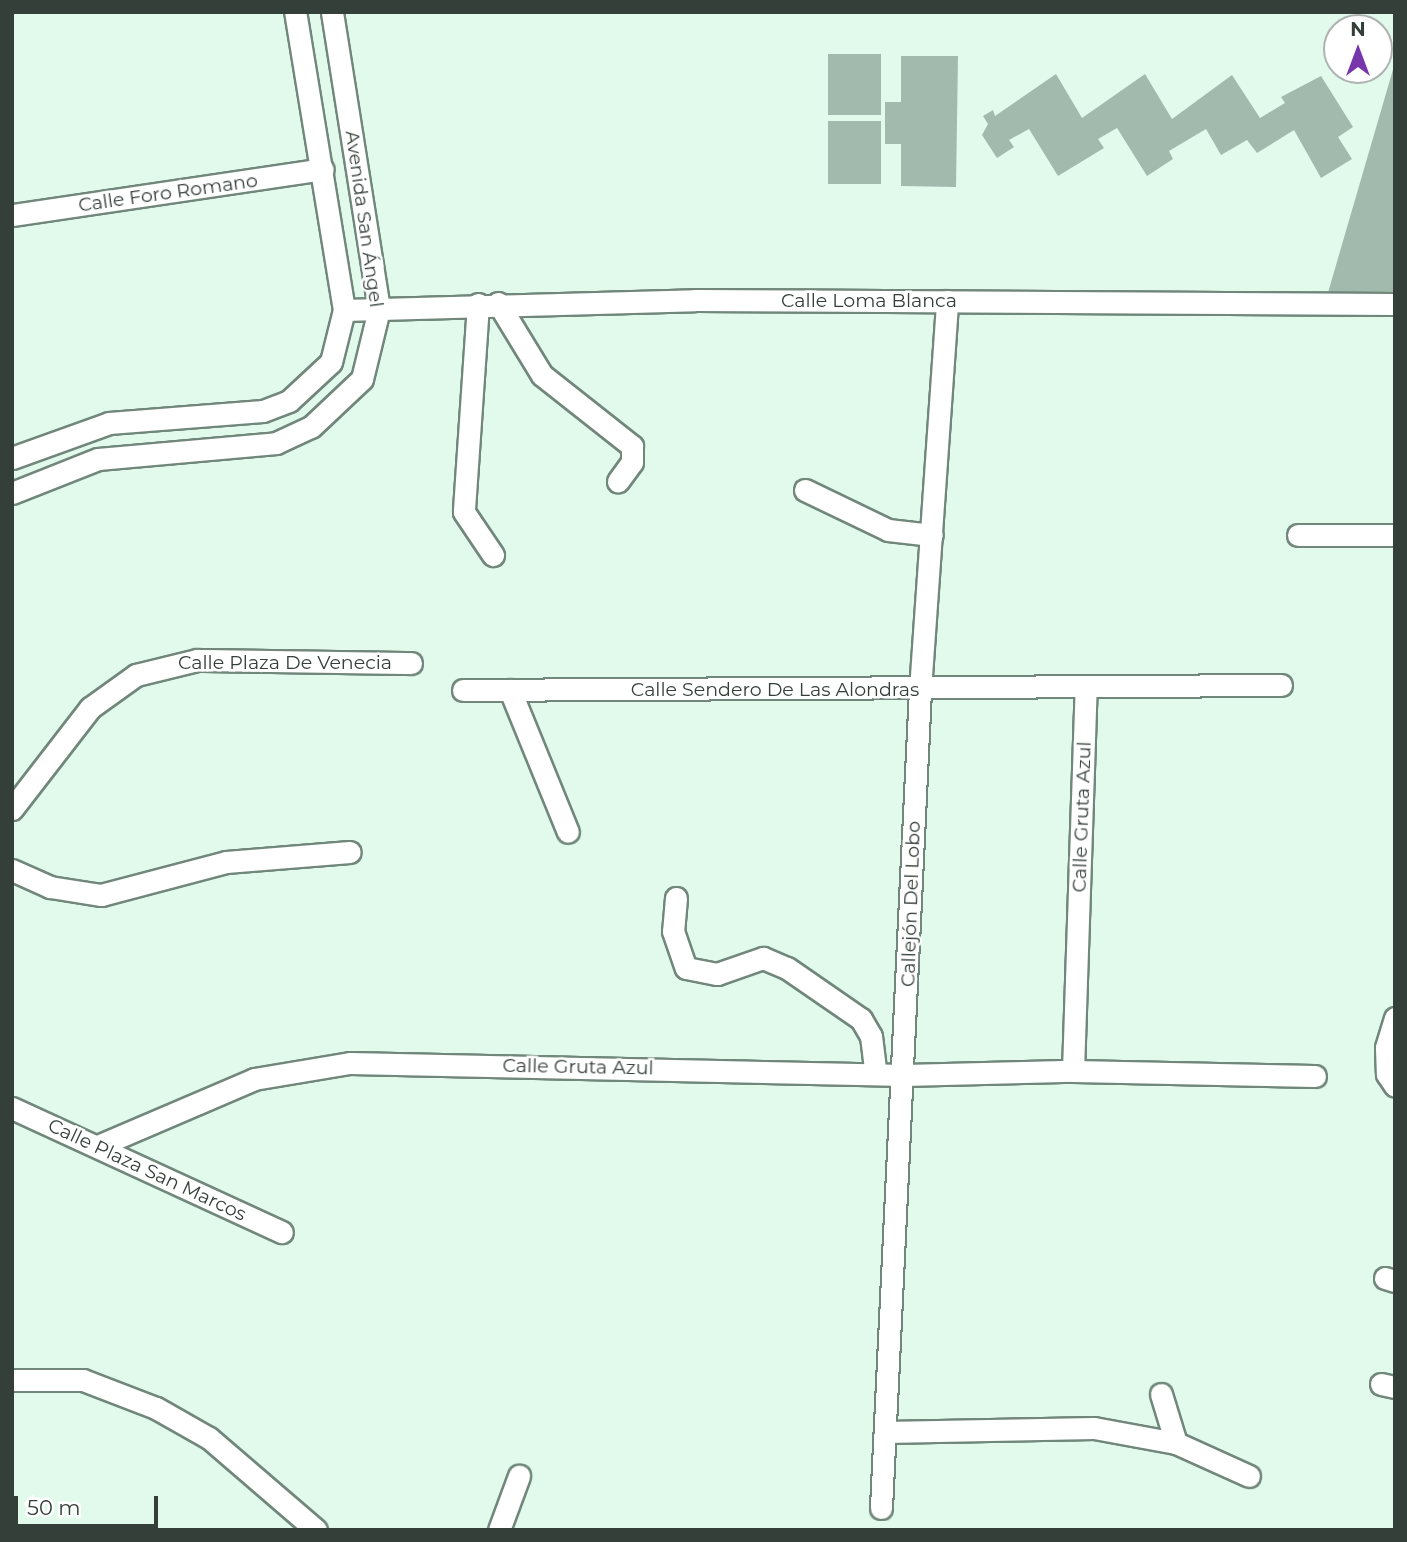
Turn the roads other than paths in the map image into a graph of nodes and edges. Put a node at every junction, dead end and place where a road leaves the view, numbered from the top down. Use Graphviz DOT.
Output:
graph roads {
  1 [pos="295,12"];
  2 [pos="332,12"];
  3 [pos="323,169"];
  4 [pos="12,215"];
  5 [pos="947,301"];
  6 [pos="488,304"];
  7 [pos="1395,304"];
  8 [pos="379,309"];
  9 [pos="344,310"];
  10 [pos="12,458"];
  11 [pos="618,481"];
  12 [pos="805,490"];
  13 [pos="12,493"];
  14 [pos="932,535"];
  15 [pos="1298,535"];
  16 [pos="1395,535"];
  17 [pos="493,555"];
  18 [pos="411,663"];
  19 [pos="1281,685"];
  20 [pos="1086,688"];
  21 [pos="463,690"];
  22 [pos="510,690"];
  23 [pos="920,690"];
  24 [pos="12,809"];
  25 [pos="568,832"];
  26 [pos="350,852"];
  27 [pos="12,870"];
  28 [pos="676,898"];
  29 [pos="1395,1018"];
  30 [pos="1073,1072"];
  31 [pos="876,1074"];
  32 [pos="904,1075"];
  33 [pos="1315,1076"];
  34 [pos="1395,1086"];
  35 [pos="12,1108"];
  36 [pos="98,1146"];
  37 [pos="282,1232"];
  38 [pos="12,1380"];
  39 [pos="1161,1394"];
  40 [pos="885,1432"];
  41 [pos="1176,1443"];
  42 [pos="519,1476"];
  43 [pos="1249,1476"];
  44 [pos="881,1508"];
  45 [pos="316,1530"];
  46 [pos="499,1530"];
  1 -- 3 [label="street, Avenida San Ángel"];
  2 -- 8 [label="street, Avenida San Ángel"];
  3 -- 4 [label="street, Calle Foro Romano"];
  3 -- 9 [label="street, Avenida San Ángel"];
  5 -- 6 [label="street, Calle Loma Blanca"];
  5 -- 7 [label="street, Calle Loma Blanca"];
  5 -- 14 [label="street, Callejón Del Lobo"];
  6 -- 8 [label="street, Calle Loma Blanca"];
  6 -- 11 [label="street"];
  6 -- 17 [label="street"];
  8 -- 9 [label="street, Calle Loma Blanca"];
  8 -- 13 [label="street, Avenida San Ángel"];
  9 -- 10 [label="street, Avenida San Ángel"];
  12 -- 14 [label="street"];
  14 -- 23 [label="street, Callejón Del Lobo"];
  15 -- 16 [label="street"];
  18 -- 24 [label="street, Calle Plaza De Venecia"];
  19 -- 20 [label="street, Calle Sendero De Las Alondras"];
  20 -- 23 [label="street, Calle Sendero De Las Alondras"];
  20 -- 30 [label="street, Calle Gruta Azul"];
  21 -- 22 [label="street, Calle Sendero De Las Alondras"];
  22 -- 23 [label="street, Calle Sendero De Las Alondras"];
  22 -- 25 [label="street"];
  23 -- 32 [label="street, Callejón Del Lobo"];
  26 -- 27 [label="street"];
  28 -- 31 [label="street"];
  29 -- 34 [label="street"];
  30 -- 32 [label="street, Calle Gruta Azul"];
  30 -- 33 [label="street, Calle Gruta Azul"];
  31 -- 32 [label="street, Calle Gruta Azul"];
  31 -- 36 [label="street, Calle Gruta Azul"];
  32 -- 40 [label="street, Callejón Del Lobo"];
  35 -- 36 [label="street, Calle Plaza San Marcos"];
  36 -- 37 [label="street, Calle Plaza San Marcos"];
  38 -- 45 [label="street"];
  39 -- 41 [label="street"];
  40 -- 41 [label="street"];
  40 -- 44 [label="street, Callejón Del Lobo"];
  41 -- 43 [label="street"];
  42 -- 46 [label="street"];
}
